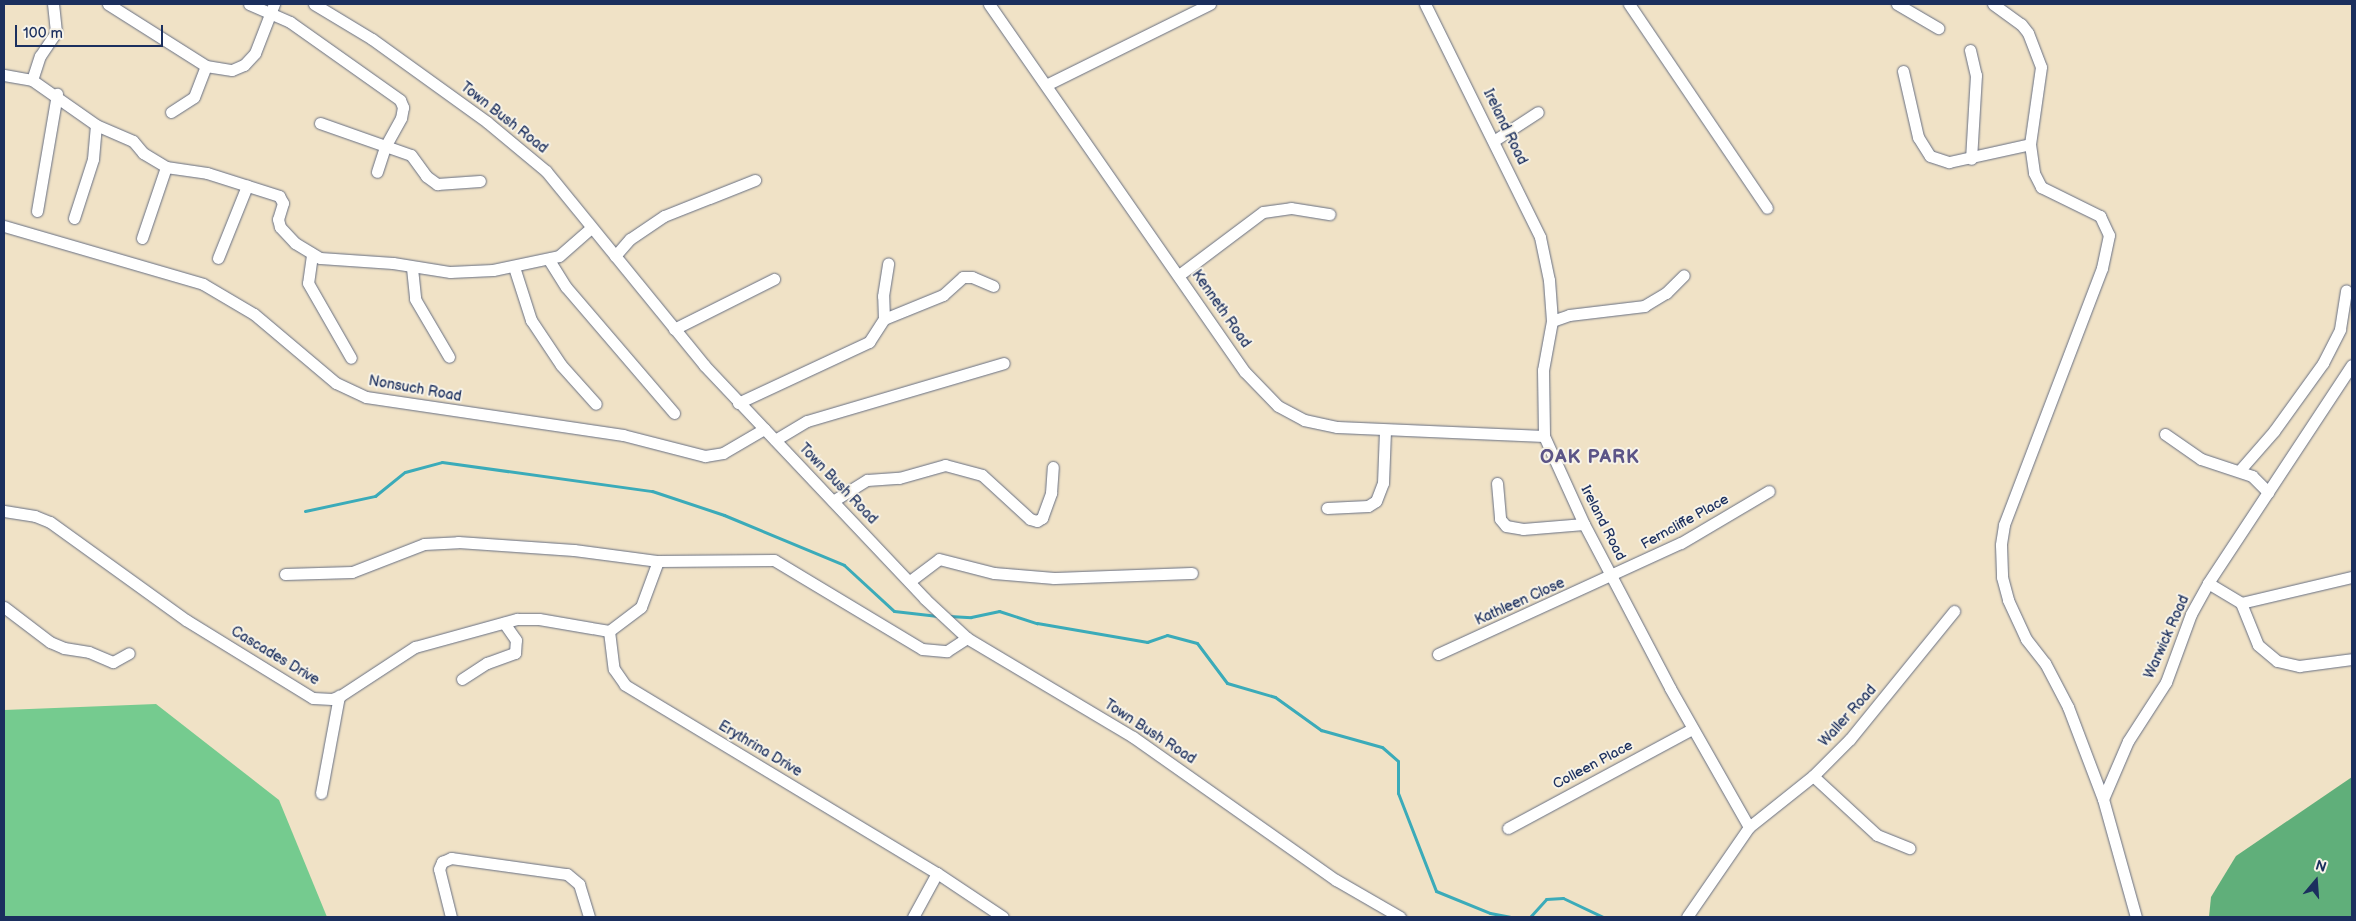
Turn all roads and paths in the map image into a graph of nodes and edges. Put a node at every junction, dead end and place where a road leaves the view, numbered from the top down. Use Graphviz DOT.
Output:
graph roads {
  1 [pos="54,4"];
  2 [pos="108,4"];
  3 [pos="248,4"];
  4 [pos="314,4"];
  5 [pos="989,4"];
  6 [pos="1210,4"];
  7 [pos="1426,4"];
  8 [pos="1630,4"];
  9 [pos="1897,4"];
  10 [pos="1992,4"];
  11 [pos="1914,6"];
  12 [pos="272,8"];
  13 [pos="1938,28"];
  14 [pos="1970,50"];
  15 [pos="206,66"];
  16 [pos="1903,71"];
  17 [pos="4,74"];
  18 [pos="32,80"];
  19 [pos="1046,85"];
  20 [pos="56,94"];
  21 [pos="171,112"];
  22 [pos="1538,112"];
  23 [pos="320,123"];
  24 [pos="96,125"];
  25 [pos="1495,140"];
  26 [pos="2030,144"];
  27 [pos="385,147"];
  28 [pos="1971,158"];
  29 [pos="166,167"];
  30 [pos="377,172"];
  31 [pos="755,180"];
  32 [pos="480,181"];
  33 [pos="247,186"];
  34 [pos="1767,208"];
  35 [pos="37,211"];
  36 [pos="1330,214"];
  37 [pos="74,218"];
  38 [pos="4,226"];
  39 [pos="591,228"];
  40 [pos="142,238"];
  41 [pos="312,255"];
  42 [pos="616,256"];
  43 [pos="218,258"];
  44 [pos="549,260"];
  45 [pos="888,263"];
  46 [pos="412,268"];
  47 [pos="514,268"];
  48 [pos="1179,275"];
  49 [pos="1684,275"];
  50 [pos="774,279"];
  51 [pos="993,286"];
  52 [pos="2346,290"];
  53 [pos="884,319"];
  54 [pos="1552,321"];
  55 [pos="674,329"];
  56 [pos="449,357"];
  57 [pos="350,358"];
  58 [pos="1004,363"];
  59 [pos="2352,365"];
  60 [pos="2348,379"];
  61 [pos="738,403"];
  62 [pos="596,404"];
  63 [pos="674,413"];
  64 [pos="764,429"];
  65 [pos="1385,430"];
  66 [pos="2165,434"];
  67 [pos="1544,436"];
  68 [pos="775,440"];
  69 [pos="1053,467"];
  70 [pos="2240,470"];
  71 [pos="1496,483"];
  72 [pos="1769,491"];
  73 [pos="2268,492"];
  74 [pos="833,501"];
  75 [pos="1327,508"];
  76 [pos="4,512"];
  77 [pos="1584,524"];
  78 [pos="658,561"];
  79 [pos="1192,573"];
  80 [pos="285,574"];
  81 [pos="1613,576"];
  82 [pos="2352,577"];
  83 [pos="910,581"];
  84 [pos="2208,583"];
  85 [pos="2241,603"];
  86 [pos="4,607"];
  87 [pos="1954,611"];
  88 [pos="504,622"];
  89 [pos="609,631"];
  90 [pos="967,638"];
  91 [pos="129,653"];
  92 [pos="1438,654"];
  93 [pos="2352,659"];
  94 [pos="462,679"];
  95 [pos="339,696"];
  96 [pos="1692,729"];
  97 [pos="1813,776"];
  98 [pos="321,792"];
  99 [pos="2103,799"];
  100 [pos="1749,827"];
  101 [pos="1508,828"];
  102 [pos="1910,848"];
  103 [pos="937,873"];
  104 [pos="451,917"];
  105 [pos="590,917"];
  106 [pos="913,917"];
  107 [pos="1003,917"];
  108 [pos="1400,917"];
  109 [pos="1687,917"];
  110 [pos="2136,917"];
  1 -- 18 [label="street"];
  2 -- 15 [label="street"];
  3 -- 12 [label="street"];
  4 -- 39 [label="street, Town Bush Road"];
  5 -- 19 [label="street, Kenneth Road"];
  6 -- 19 [label="street"];
  7 -- 25 [label="street, Ireland Road"];
  8 -- 34 [label="street"];
  9 -- 11 [label="street"];
  10 -- 26 [label="street"];
  11 -- 13 [label="street"];
  12 -- 15 [label="street"];
  12 -- 27 [label="street"];
  14 -- 28 [label="street"];
  15 -- 21 [label="street"];
  16 -- 28 [label="street"];
  17 -- 18 [label="street"];
  18 -- 20 [label="street"];
  19 -- 48 [label="street, Kenneth Road"];
  20 -- 24 [label="street"];
  20 -- 35 [label="street"];
  22 -- 25 [label="street"];
  23 -- 27 [label="street"];
  24 -- 29 [label="street"];
  24 -- 37 [label="street"];
  25 -- 54 [label="street, Ireland Road"];
  26 -- 28 [label="street"];
  26 -- 99 [label="street"];
  27 -- 30 [label="street"];
  27 -- 32 [label="street"];
  29 -- 33 [label="street"];
  29 -- 40 [label="street"];
  31 -- 42 [label="street"];
  33 -- 41 [label="street"];
  33 -- 43 [label="street"];
  36 -- 48 [label="street"];
  38 -- 64 [label="street, Nonsuch Road"];
  39 -- 42 [label="street, Town Bush Road"];
  39 -- 44 [label="street"];
  41 -- 46 [label="street"];
  41 -- 57 [label="street"];
  42 -- 55 [label="street, Town Bush Road"];
  44 -- 47 [label="street"];
  44 -- 63 [label="street"];
  45 -- 53 [label="street"];
  46 -- 47 [label="street"];
  46 -- 56 [label="street"];
  47 -- 62 [label="street"];
  48 -- 65 [label="street, Kenneth Road"];
  49 -- 54 [label="street"];
  50 -- 55 [label="street"];
  51 -- 53 [label="street"];
  52 -- 70 [label="street"];
  53 -- 61 [label="street"];
  54 -- 67 [label="street, Ireland Road"];
  55 -- 61 [label="street, Town Bush Road"];
  58 -- 68 [label="street"];
  59 -- 60 [label="street, Warwick Road"];
  60 -- 73 [label="street, Warwick Road"];
  61 -- 64 [label="street, Town Bush Road"];
  64 -- 68 [label="street, Town Bush Road"];
  65 -- 67 [label="street, Kenneth Road"];
  65 -- 75 [label="street"];
  66 -- 70 [label="street"];
  67 -- 77 [label="street, Ireland Road"];
  68 -- 74 [label="street, Town Bush Road"];
  69 -- 74 [label="street"];
  70 -- 73 [label="street"];
  71 -- 77 [label="street"];
  72 -- 81 [label="street, Ferncliffe Place"];
  73 -- 84 [label="street, Warwick Road"];
  74 -- 83 [label="street, Town Bush Road"];
  76 -- 95 [label="street, Cascades Drive"];
  77 -- 81 [label="street, Ireland Road"];
  78 -- 80 [label="street"];
  78 -- 89 [label="street"];
  78 -- 90 [label="street"];
  79 -- 83 [label="street"];
  81 -- 92 [label="street, Kathleen Close"];
  81 -- 96 [label="street, Ireland Road"];
  82 -- 85 [label="street"];
  83 -- 90 [label="street, Town Bush Road"];
  84 -- 85 [label="street"];
  84 -- 99 [label="street, Warwick Road"];
  85 -- 93 [label="street"];
  86 -- 91 [label="street"];
  87 -- 97 [label="street, Waller Road"];
  88 -- 89 [label="street, Cascades Drive"];
  88 -- 94 [label="street"];
  88 -- 95 [label="street, Cascades Drive"];
  89 -- 103 [label="street, Erythrina Drive"];
  90 -- 108 [label="street, Town Bush Road"];
  95 -- 98 [label="street"];
  96 -- 100 [label="street, Ireland Road"];
  96 -- 101 [label="street, Colleen Place"];
  97 -- 100 [label="street, Waller Road"];
  97 -- 102 [label="street"];
  99 -- 110 [label="street"];
  100 -- 109 [label="street"];
  103 -- 106 [label="street"];
  103 -- 107 [label="street, Erythrina Drive"];
  104 -- 105 [label="street"];
}
